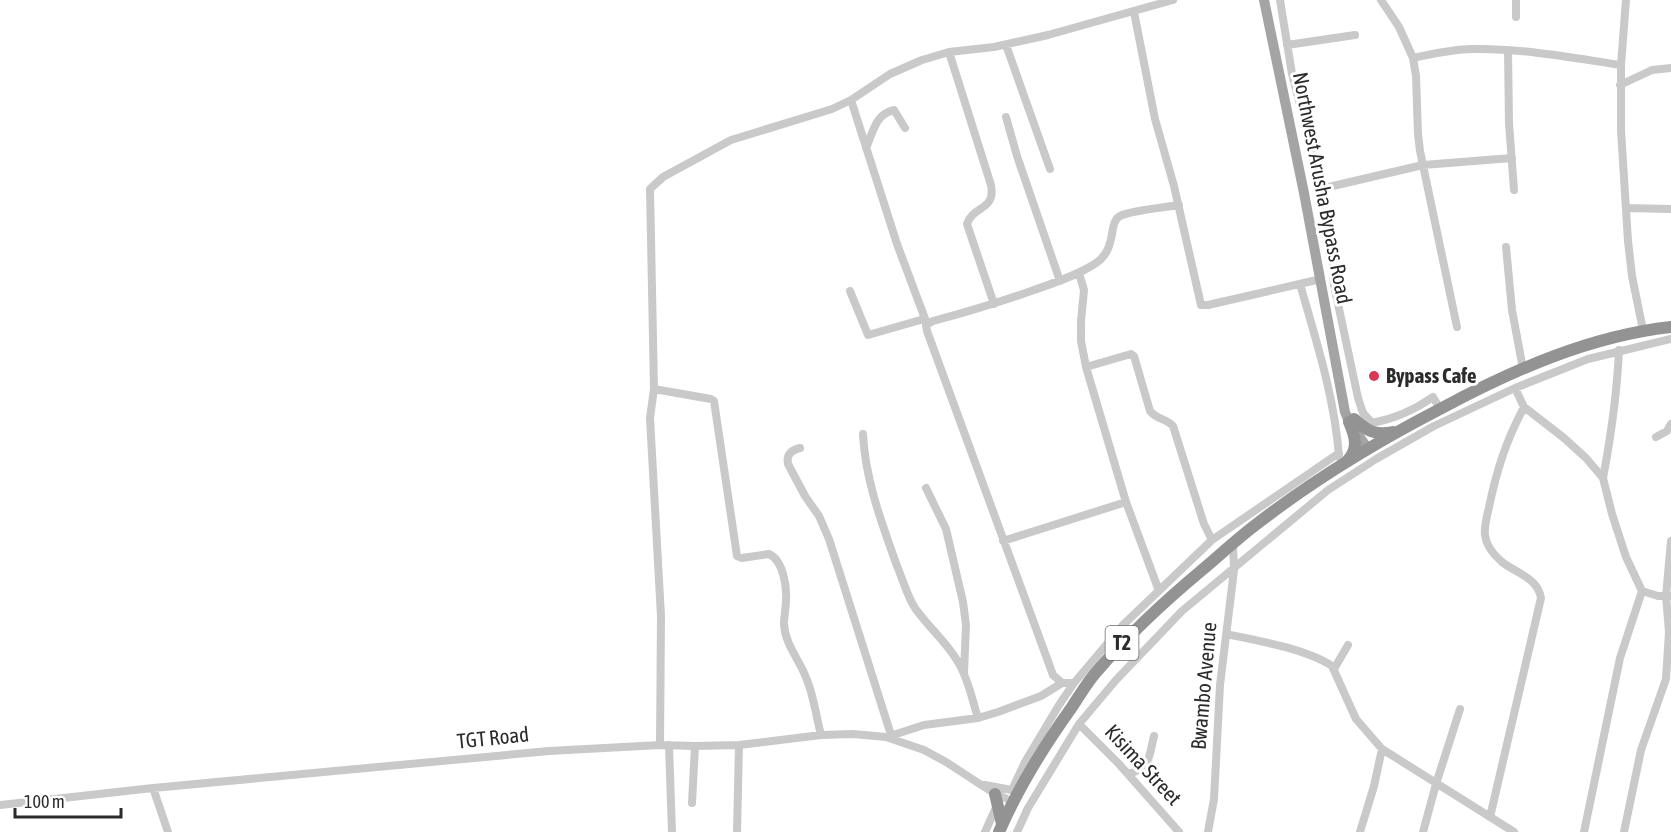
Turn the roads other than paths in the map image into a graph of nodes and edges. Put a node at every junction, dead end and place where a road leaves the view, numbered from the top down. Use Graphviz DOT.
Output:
graph roads {
  1 [pos="1173,0"];
  2 [pos="1264,0"];
  3 [pos="1280,0"];
  4 [pos="1381,0"];
  5 [pos="1516,0"];
  6 [pos="1626,0"];
  7 [pos="1134,12"];
  8 [pos="1516,16"];
  9 [pos="1354,35"];
  10 [pos="1006,45"];
  11 [pos="1287,45"];
  12 [pos="949,51"];
  13 [pos="1508,51"];
  14 [pos="1413,58"];
  15 [pos="1621,65"];
  16 [pos="1671,68"];
  17 [pos="1620,85"];
  18 [pos="851,100"];
  19 [pos="1006,117"];
  20 [pos="905,128"];
  21 [pos="866,148"];
  22 [pos="1512,158"];
  23 [pos="1423,165"];
  24 [pos="1050,169"];
  25 [pos="1320,189"];
  26 [pos="1514,190"];
  27 [pos="1179,206"];
  28 [pos="1626,208"];
  29 [pos="1671,209"];
  30 [pos="1506,247"];
  31 [pos="1079,273"];
  32 [pos="1321,279"];
  33 [pos="1060,281"];
  34 [pos="1300,284"];
  35 [pos="850,291"];
  36 [pos="994,304"];
  37 [pos="925,322"];
  38 [pos="1457,327"];
  39 [pos="1671,327"];
  40 [pos="1642,330"];
  41 [pos="1671,339"];
  42 [pos="1619,350"];
  43 [pos="1086,367"];
  44 [pos="1523,369"];
  45 [pos="1515,387"];
  46 [pos="654,389"];
  47 [pos="1524,407"];
  48 [pos="1440,409"];
  49 [pos="1352,421"];
  50 [pos="1671,424"];
  51 [pos="1396,431"];
  52 [pos="863,434"];
  53 [pos="1656,437"];
  54 [pos="800,448"];
  55 [pos="1371,448"];
  56 [pos="1340,461"];
  57 [pos="1603,478"];
  58 [pos="926,488"];
  59 [pos="1126,502"];
  60 [pos="1212,540"];
  61 [pos="1003,541"];
  62 [pos="1671,541"];
  63 [pos="1233,543"];
  64 [pos="1234,570"];
  65 [pos="1159,591"];
  66 [pos="1642,591"];
  67 [pos="1668,596"];
  68 [pos="1226,634"];
  69 [pos="1348,645"];
  70 [pos="1334,669"];
  71 [pos="964,673"];
  72 [pos="1062,682"];
  73 [pos="1074,683"];
  74 [pos="1460,710"];
  75 [pos="978,717"];
  76 [pos="1079,724"];
  77 [pos="821,735"];
  78 [pos="889,736"];
  79 [pos="1154,736"];
  80 [pos="664,745"];
  81 [pos="739,745"];
  82 [pos="695,746"];
  83 [pos="1382,749"];
  84 [pos="1128,774"];
  85 [pos="979,784"];
  86 [pos="1436,784"];
  87 [pos="153,788"];
  88 [pos="1015,794"];
  89 [pos="997,798"];
  90 [pos="692,803"];
  91 [pos="0,804"];
  92 [pos="1490,817"];
  93 [pos="1001,828"];
  94 [pos="168,832"];
  95 [pos="672,832"];
  96 [pos="737,832"];
  97 [pos="985,832"];
  98 [pos="1017,832"];
  99 [pos="1179,832"];
  100 [pos="1208,832"];
  101 [pos="1360,832"];
  102 [pos="1424,832"];
  103 [pos="1514,832"];
  104 [pos="1584,832"];
  105 [pos="1624,832"];
  1 -- 7 [label="street"];
  2 -- 32 [label="main road, Northwest Arusha Bypass Road"];
  3 -- 11 [label="street"];
  4 -- 14 [label="street"];
  5 -- 8 [label="street"];
  6 -- 15 [label="street"];
  7 -- 10 [label="street"];
  7 -- 27 [label="street"];
  9 -- 11 [label="street"];
  10 -- 12 [label="street"];
  10 -- 24 [label="street"];
  11 -- 25 [label="street"];
  12 -- 18 [label="street"];
  12 -- 36 [label="street"];
  13 -- 14 [label="street"];
  13 -- 15 [label="street"];
  13 -- 22 [label="street"];
  14 -- 23 [label="street"];
  15 -- 17 [label="street"];
  16 -- 17 [label="street"];
  17 -- 28 [label="street"];
  18 -- 21 [label="street"];
  18 -- 46 [label="street"];
  19 -- 33 [label="street"];
  20 -- 21 [label="street"];
  21 -- 37 [label="street"];
  22 -- 23 [label="street"];
  22 -- 26 [label="street"];
  23 -- 25 [label="street"];
  23 -- 38 [label="street"];
  25 -- 48 [label="street"];
  27 -- 31 [label="street"];
  27 -- 34 [label="street"];
  28 -- 29 [label="street"];
  28 -- 40 [label="street"];
  30 -- 44 [label="street"];
  31 -- 33 [label="street"];
  31 -- 43 [label="street"];
  32 -- 34 [label="street"];
  32 -- 49 [label="main road, Northwest Arusha Bypass Road"];
  33 -- 36 [label="street"];
  34 -- 56 [label="street"];
  35 -- 37 [label="street"];
  36 -- 37 [label="street"];
  37 -- 61 [label="street"];
  39 -- 40 [label="highway, T2"];
  40 -- 44 [label="highway, T2"];
  41 -- 42 [label="street"];
  42 -- 45 [label="street"];
  42 -- 57 [label="street"];
  43 -- 59 [label="street"];
  43 -- 60 [label="street"];
  44 -- 48 [label="highway, T2"];
  45 -- 47 [label="street"];
  45 -- 64 [label="street"];
  46 -- 77 [label="street"];
  46 -- 80 [label="street"];
  47 -- 57 [label="street"];
  47 -- 92 [label="street"];
  48 -- 51 [label="highway, T2"];
  49 -- 51 [label="highway"];
  49 -- 55 [label="main road, Northwest Arusha Bypass Road"];
  49 -- 56 [label="highway"];
  50 -- 53 [label="street"];
  51 -- 55 [label="highway, T2"];
  52 -- 71 [label="street"];
  54 -- 78 [label="street"];
  55 -- 56 [label="highway, T2"];
  56 -- 60 [label="street"];
  56 -- 63 [label="highway, T2"];
  57 -- 66 [label="street"];
  58 -- 71 [label="street"];
  59 -- 61 [label="street"];
  59 -- 65 [label="street"];
  60 -- 65 [label="street"];
  61 -- 72 [label="street"];
  62 -- 67 [label="street"];
  63 -- 64 [label="street, Bwambo Avenue"];
  63 -- 88 [label="highway, T2"];
  64 -- 68 [label="street, Bwambo Avenue"];
  64 -- 76 [label="street"];
  65 -- 73 [label="street"];
  66 -- 67 [label="street"];
  66 -- 104 [label="street"];
  67 -- 105 [label="street"];
  68 -- 70 [label="street"];
  68 -- 100 [label="street, Bwambo Avenue"];
  69 -- 70 [label="street"];
  70 -- 83 [label="street"];
  71 -- 75 [label="street"];
  72 -- 73 [label="street"];
  72 -- 75 [label="street"];
  73 -- 88 [label="street"];
  74 -- 86 [label="street"];
  75 -- 78 [label="street"];
  76 -- 84 [label="street, Kisima Street"];
  76 -- 98 [label="street"];
  77 -- 78 [label="street, TGT Road"];
  77 -- 81 [label="street, TGT Road"];
  78 -- 85 [label="street, TGT Road"];
  79 -- 84 [label="street"];
  80 -- 82 [label="street, TGT Road"];
  80 -- 87 [label="street, TGT Road"];
  80 -- 95 [label="street"];
  81 -- 82 [label="street, TGT Road"];
  81 -- 96 [label="street"];
  82 -- 90 [label="street"];
  83 -- 86 [label="street"];
  83 -- 101 [label="street"];
  84 -- 99 [label="street, Kisima Street"];
  85 -- 88 [label="street"];
  85 -- 89 [label="street, TGT Road"];
  86 -- 92 [label="street"];
  86 -- 102 [label="street"];
  87 -- 91 [label="street, TGT Road"];
  87 -- 94 [label="street"];
  88 -- 89 [label="street, TGT Road"];
  88 -- 93 [label="highway, T2"];
  89 -- 93 [label="highway"];
  89 -- 97 [label="street"];
  92 -- 103 [label="street"];
}
